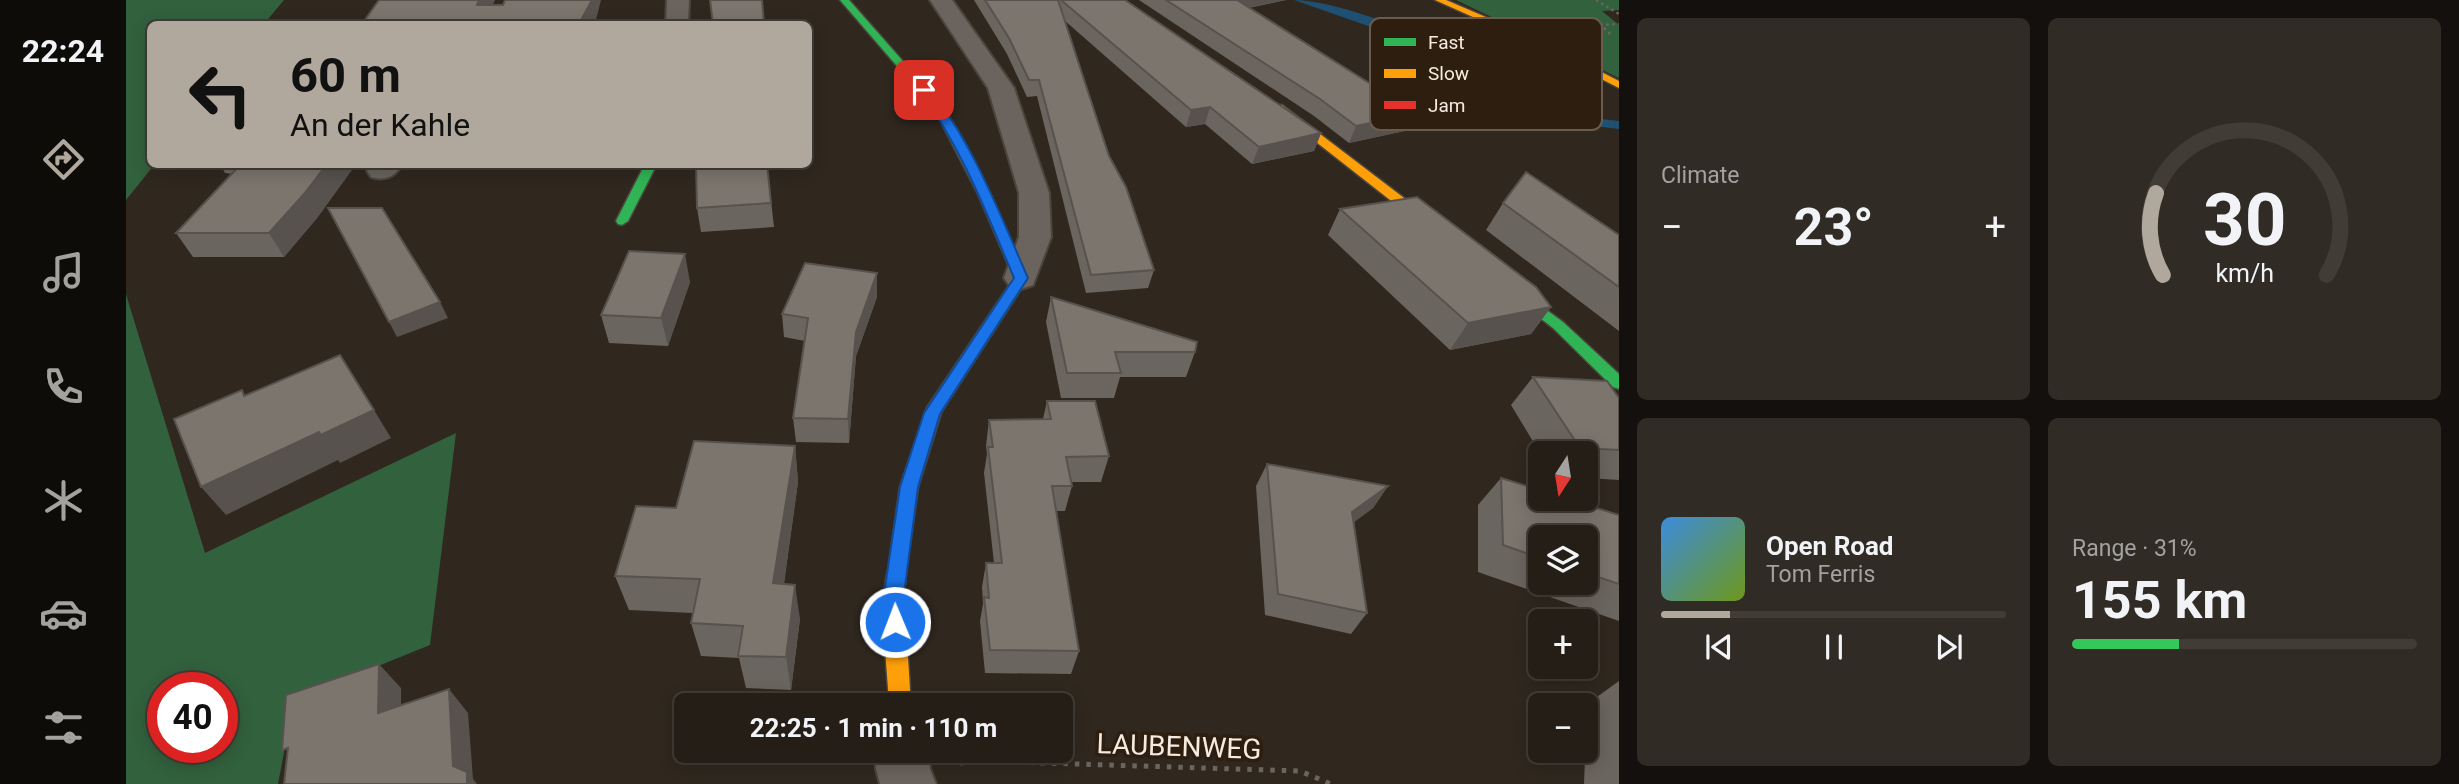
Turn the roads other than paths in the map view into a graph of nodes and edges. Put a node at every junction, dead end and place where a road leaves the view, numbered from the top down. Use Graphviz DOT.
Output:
graph roads {
  1 [pos="678,0"];
  2 [pos="844,0"];
  3 [pos="941,0"];
  4 [pos="1439,0"];
  5 [pos="1481,18"];
  6 [pos="677,21"];
  7 [pos="1602,76"];
  8 [pos="1619,85"];
  9 [pos="1269,101"];
  10 [pos="649,168"];
  11 [pos="622,222"];
  12 [pos="1451,242"];
  13 [pos="1494,275"];
  14 [pos="1021,278"];
  15 [pos="1619,383"];
  16 [pos="899,693"];
  17 [pos="903,763"];
  18 [pos="908,784"];
  1 -- 6 [label="street"];
  2 -- 14 [label="street"];
  3 -- 14 [label="street"];
  4 -- 5 [label="street"];
  7 -- 8 [label="street"];
  9 -- 12 [label="street"];
  10 -- 11 [label="street"];
  13 -- 15 [label="street"];
  14 -- 16 [label="street"];
  17 -- 18 [label="street"];
}
